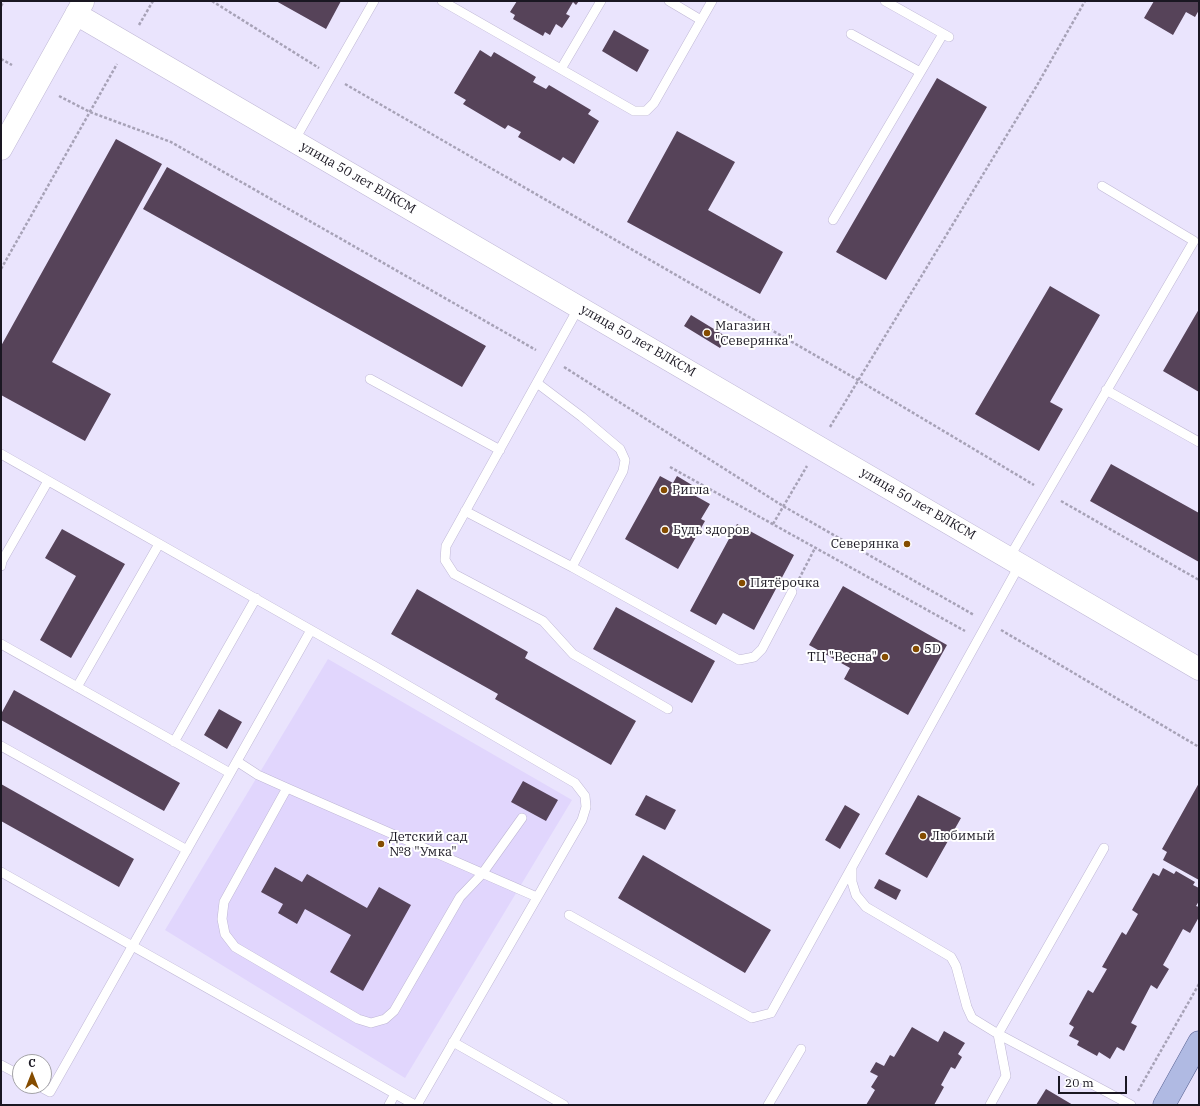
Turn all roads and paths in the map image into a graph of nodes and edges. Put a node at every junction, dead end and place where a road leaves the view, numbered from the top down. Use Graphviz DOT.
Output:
graph roads {
  1 [pos="4,1"];
  2 [pos="152,1"];
  3 [pos="212,1"];
  4 [pos="374,1"];
  5 [pos="442,1"];
  6 [pos="601,1"];
  7 [pos="669,1"];
  8 [pos="712,1"];
  9 [pos="885,1"];
  10 [pos="1084,1"];
  11 [pos="1,6"];
  12 [pos="80,8"];
  13 [pos="701,20"];
  14 [pos="851,34"];
  15 [pos="128,44"];
  16 [pos="1,59"];
  17 [pos="12,65"];
  18 [pos="561,69"];
  19 [pos="920,72"];
  20 [pos="331,75"];
  21 [pos="59,96"];
  22 [pos="90,112"];
  23 [pos="294,141"];
  24 [pos="1,149"];
  25 [pos="1102,186"];
  26 [pos="833,220"];
  27 [pos="1,269"];
  28 [pos="579,307"];
  29 [pos="551,358"];
  30 [pos="370,379"];
  31 [pos="858,380"];
  32 [pos="537,383"];
  33 [pos="1106,390"];
  34 [pos="1199,442"];
  35 [pos="500,450"];
  36 [pos="1,454"];
  37 [pos="670,467"];
  38 [pos="48,481"];
  39 [pos="1047,492"];
  40 [pos="465,511"];
  41 [pos="159,544"];
  42 [pos="815,547"];
  43 [pos="1015,561"];
  44 [pos="1,563"];
  45 [pos="572,567"];
  46 [pos="1199,580"];
  47 [pos="792,592"];
  48 [pos="256,598"];
  49 [pos="988,622"];
  50 [pos="311,630"];
  51 [pos="978,639"];
  52 [pos="1,644"];
  53 [pos="1199,669"];
  54 [pos="77,688"];
  55 [pos="668,709"];
  56 [pos="174,742"];
  57 [pos="1,746"];
  58 [pos="1199,747"];
  59 [pos="238,762"];
  60 [pos="230,773"];
  61 [pos="286,788"];
  62 [pos="522,818"];
  63 [pos="1104,848"];
  64 [pos="187,850"];
  65 [pos="852,866"];
  66 [pos="1,872"];
  67 [pos="482,874"];
  68 [pos="537,897"];
  69 [pos="569,915"];
  70 [pos="133,946"];
  71 [pos="1199,984"];
  72 [pos="998,1034"];
  73 [pos="453,1042"];
  74 [pos="1199,1042"];
  75 [pos="801,1049"];
  76 [pos="1,1065"];
  77 [pos="12,1071"];
  78 [pos="52,1088"];
  79 [pos="395,1094"];
  80 [pos="389,1105"];
  81 [pos="416,1105"];
  82 [pos="564,1105"];
  83 [pos="768,1105"];
  84 [pos="990,1105"];
  85 [pos="1131,1105"];
  86 [pos="1164,1105"];
  1 -- 11 [label="path"];
  2 -- 15 [label="path"];
  3 -- 20 [label="path"];
  4 -- 20 [label="lane"];
  5 -- 18 [label="lane"];
  6 -- 18 [label="lane"];
  7 -- 13 [label="lane"];
  8 -- 13 [label="lane"];
  9 -- 19 [label="lane"];
  10 -- 31 [label="path"];
  12 -- 15 [label="main road, улица 50 лет ВЛКСМ"];
  12 -- 24 [label="main road"];
  13 -- 18 [label="lane"];
  14 -- 19 [label="lane"];
  15 -- 22 [label="path"];
  15 -- 23 [label="main road, улица 50 лет ВЛКСМ"];
  16 -- 17 [label="path"];
  19 -- 26 [label="lane"];
  20 -- 23 [label="lane"];
  20 -- 31 [label="path"];
  21 -- 22 [label="path"];
  22 -- 27 [label="path"];
  22 -- 29 [label="path"];
  23 -- 28 [label="main road, улица 50 лет ВЛКСМ"];
  25 -- 33 [label="lane"];
  28 -- 29 [label="lane"];
  28 -- 43 [label="main road, улица 50 лет ВЛКСМ"];
  29 -- 32 [label="lane"];
  29 -- 49 [label="path"];
  30 -- 35 [label="lane"];
  31 -- 39 [label="path"];
  32 -- 35 [label="lane"];
  32 -- 45 [label="lane"];
  33 -- 34 [label="lane"];
  33 -- 39 [label="lane"];
  35 -- 40 [label="lane"];
  36 -- 38 [label="lane"];
  37 -- 42 [label="path"];
  38 -- 41 [label="lane"];
  38 -- 44 [label="lane"];
  39 -- 43 [label="lane"];
  39 -- 46 [label="path"];
  40 -- 45 [label="lane"];
  40 -- 55 [label="lane"];
  41 -- 48 [label="lane"];
  41 -- 54 [label="lane"];
  42 -- 47 [label="path"];
  42 -- 51 [label="path"];
  43 -- 49 [label="lane"];
  43 -- 53 [label="main road, улица 50 лет ВЛКСМ"];
  45 -- 47 [label="lane"];
  48 -- 50 [label="lane"];
  48 -- 56 [label="lane"];
  49 -- 51 [label="lane"];
  49 -- 58 [label="path"];
  50 -- 59 [label="lane"];
  50 -- 68 [label="lane"];
  51 -- 65 [label="lane"];
  52 -- 54 [label="lane"];
  54 -- 56 [label="lane"];
  56 -- 60 [label="lane"];
  57 -- 64 [label="lane"];
  59 -- 60 [label="lane"];
  59 -- 61 [label="lane"];
  60 -- 64 [label="lane"];
  61 -- 67 [label="lane"];
  61 -- 67 [label="lane"];
  62 -- 67 [label="lane"];
  63 -- 72 [label="lane"];
  64 -- 70 [label="lane"];
  65 -- 69 [label="lane"];
  65 -- 72 [label="lane"];
  66 -- 70 [label="lane"];
  67 -- 68 [label="lane"];
  68 -- 73 [label="lane"];
  70 -- 78 [label="lane"];
  70 -- 79 [label="lane"];
  71 -- 85 [label="path"];
  72 -- 84 [label="lane"];
  72 -- 85 [label="lane"];
  73 -- 81 [label="lane"];
  73 -- 82 [label="lane"];
  74 -- 86 [label="main road"];
  75 -- 83 [label="lane"];
  76 -- 77 [label="lane"];
  79 -- 80 [label="lane"];
  79 -- 81 [label="lane"];
}
